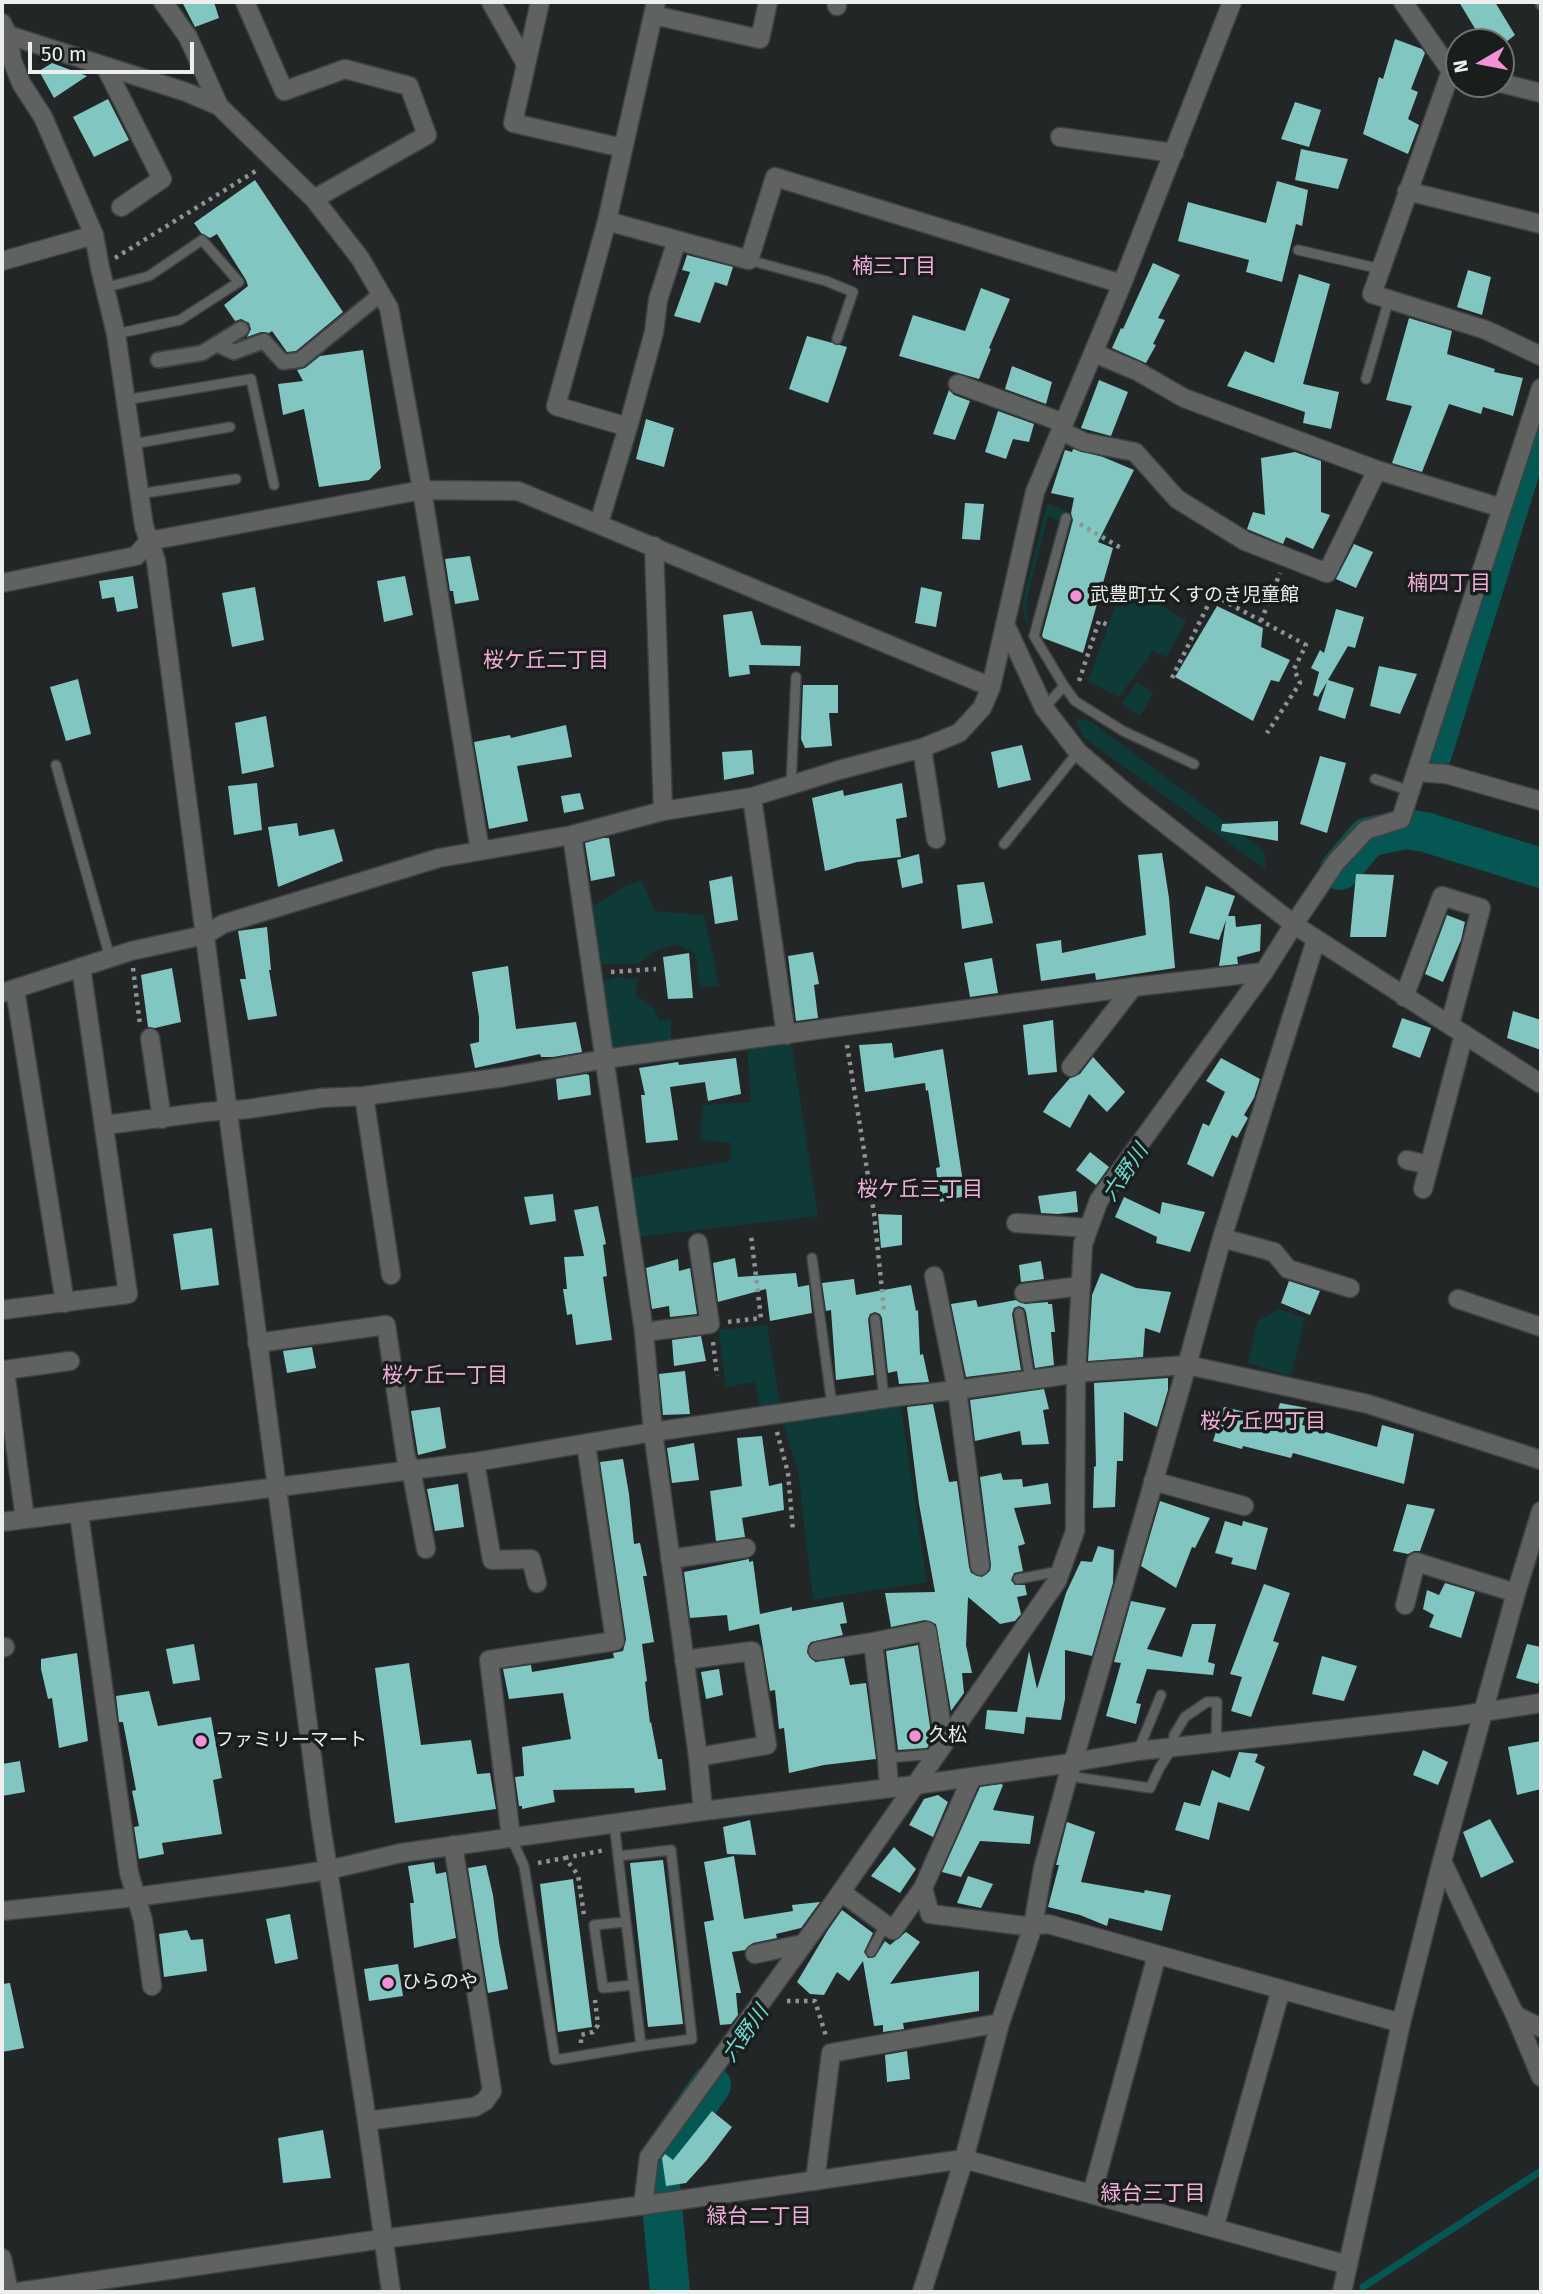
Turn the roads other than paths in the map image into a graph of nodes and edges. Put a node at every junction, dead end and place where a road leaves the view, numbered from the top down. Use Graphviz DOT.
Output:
graph roads {
  1 [pos="163,2"];
  2 [pos="245,2"];
  3 [pos="491,2"];
  4 [pos="540,2"];
  5 [pos="768,2"];
  6 [pos="1232,2"];
  7 [pos="1403,2"];
  8 [pos="655,8"];
  9 [pos="5,29"];
  10 [pos="1445,59"];
  11 [pos="7,62"];
  12 [pos="526,64"];
  13 [pos="106,68"];
  14 [pos="1515,86"];
  15 [pos="1541,93"];
  16 [pos="1445,97"];
  17 [pos="219,106"];
  18 [pos="1060,137"];
  19 [pos="624,148"];
  20 [pos="1174,153"];
  21 [pos="1407,191"];
  22 [pos="314,199"];
  23 [pos="121,207"];
  24 [pos="607,220"];
  25 [pos="1541,224"];
  26 [pos="94,235"];
  27 [pos="677,240"];
  28 [pos="1298,250"];
  29 [pos="750,260"];
  30 [pos="2,261"];
  31 [pos="1381,269"];
  32 [pos="1122,284"];
  33 [pos="104,288"];
  34 [pos="381,294"];
  35 [pos="1389,299"];
  36 [pos="241,329"];
  37 [pos="116,334"];
  38 [pos="837,339"];
  39 [pos="216,344"];
  40 [pos="1094,353"];
  41 [pos="1541,356"];
  42 [pos="158,360"];
  43 [pos="1366,379"];
  44 [pos="958,384"];
  45 [pos="1541,388"];
  46 [pos="125,400"];
  47 [pos="230,426"];
  48 [pos="628,427"];
  49 [pos="1062,427"];
  50 [pos="132,444"];
  51 [pos="1377,470"];
  52 [pos="236,479"];
  53 [pos="274,485"];
  54 [pos="422,490"];
  55 [pos="139,494"];
  56 [pos="1502,508"];
  57 [pos="1066,518"];
  58 [pos="598,523"];
  59 [pos="149,541"];
  60 [pos="653,546"];
  61 [pos="2,583"];
  62 [pos="1005,624"];
  63 [pos="796,677"];
  64 [pos="1064,686"];
  65 [pos="991,687"];
  66 [pos="1044,708"];
  67 [pos="922,748"];
  68 [pos="1078,752"];
  69 [pos="1194,764"];
  70 [pos="56,765"];
  71 [pos="1416,772"];
  72 [pos="1375,779"];
  73 [pos="791,785"];
  74 [pos="1410,790"];
  75 [pos="752,797"];
  76 [pos="1541,801"];
  77 [pos="663,811"];
  78 [pos="572,835"];
  79 [pos="936,838"];
  80 [pos="1004,844"];
  81 [pos="480,851"];
  82 [pos="1303,931"];
  83 [pos="205,935"];
  84 [pos="110,958"];
  85 [pos="81,967"];
  86 [pos="1264,972"];
  87 [pos="1133,987"];
  88 [pos="8,991"];
  89 [pos="1404,997"];
  90 [pos="1457,1029"];
  91 [pos="786,1034"];
  92 [pos="150,1038"];
  93 [pos="604,1059"];
  94 [pos="1071,1067"];
  95 [pos="1541,1084"];
  96 [pos="364,1096"];
  97 [pos="227,1111"];
  98 [pos="162,1118"];
  99 [pos="105,1125"];
  100 [pos="1407,1160"];
  101 [pos="1429,1166"];
  102 [pos="1423,1189"];
  103 [pos="1016,1223"];
  104 [pos="1089,1228"];
  105 [pos="1222,1237"];
  106 [pos="698,1243"];
  107 [pos="812,1258"];
  108 [pos="391,1275"];
  109 [pos="934,1276"];
  110 [pos="1081,1286"];
  111 [pos="1350,1288"];
  112 [pos="1024,1293"];
  113 [pos="1458,1299"];
  114 [pos="65,1303"];
  115 [pos="2,1310"];
  116 [pos="1019,1313"];
  117 [pos="880,1319"];
  118 [pos="1541,1327"];
  119 [pos="643,1332"];
  120 [pos="257,1343"];
  121 [pos="70,1361"];
  122 [pos="1186,1365"];
  123 [pos="1080,1373"];
  124 [pos="1030,1380"];
  125 [pos="957,1390"];
  126 [pos="884,1398"];
  127 [pos="832,1406"];
  128 [pos="653,1432"];
  129 [pos="586,1444"];
  130 [pos="1541,1460"];
  131 [pos="475,1462"];
  132 [pos="411,1469"];
  133 [pos="1153,1481"];
  134 [pos="276,1488"];
  135 [pos="1244,1506"];
  136 [pos="1541,1511"];
  137 [pos="79,1514"];
  138 [pos="25,1520"];
  139 [pos="2,1522"];
  140 [pos="746,1548"];
  141 [pos="426,1549"];
  142 [pos="670,1559"];
  143 [pos="980,1566"];
  144 [pos="1060,1571"];
  145 [pos="1018,1579"];
  146 [pos="537,1583"];
  147 [pos="1516,1592"];
  148 [pos="1405,1605"];
  149 [pos="873,1642"];
  150 [pos="818,1651"];
  151 [pos="684,1660"];
  152 [pos="1161,1695"];
  153 [pos="1541,1703"];
  154 [pos="1484,1711"];
  155 [pos="1216,1742"];
  156 [pos="1173,1747"];
  157 [pos="939,1748"];
  158 [pos="1138,1751"];
  159 [pos="698,1757"];
  160 [pos="887,1758"];
  161 [pos="1070,1769"];
  162 [pos="972,1777"];
  163 [pos="915,1785"];
  164 [pos="889,1788"];
  165 [pos="703,1811"];
  166 [pos="614,1823"];
  167 [pos="511,1837"];
  168 [pos="453,1845"];
  169 [pos="618,1852"];
  170 [pos="1442,1861"];
  171 [pos="328,1870"];
  172 [pos="923,1888"];
  173 [pos="845,1895"];
  174 [pos="136,1897"];
  175 [pos="2,1911"];
  176 [pos="626,1922"];
  177 [pos="885,1925"];
  178 [pos="1033,1926"];
  179 [pos="808,1947"];
  180 [pos="871,1952"];
  181 [pos="755,1954"];
  182 [pos="1157,1955"];
  183 [pos="634,1985"];
  184 [pos="152,1986"];
  185 [pos="1281,1989"];
  186 [pos="1516,2015"];
  187 [pos="1000,2023"];
  188 [pos="1401,2023"];
  189 [pos="1541,2028"];
  190 [pos="641,2046"];
  191 [pos="1541,2077"];
  192 [pos="368,2121"];
  193 [pos="964,2159"];
  194 [pos="815,2181"];
  195 [pos="1092,2194"];
  196 [pos="644,2205"];
  197 [pos="1214,2228"];
  198 [pos="382,2239"];
  199 [pos="2,2258"];
  200 [pos="1348,2264"];
  201 [pos="9,2292"];
  202 [pos="18,2292"];
  203 [pos="391,2292"];
  204 [pos="922,2292"];
  205 [pos="1342,2292"];
  1 -- 17 [label="street"];
  2 -- 22 [label="street"];
  3 -- 12 [label="street"];
  4 -- 12 [label="street"];
  5 -- 8 [label="street"];
  6 -- 20 [label="street"];
  7 -- 10 [label="street"];
  8 -- 19 [label="street"];
  9 -- 11 [label="street"];
  9 -- 13 [label="street"];
  11 -- 26 [label="street"];
  12 -- 19 [label="street"];
  13 -- 17 [label="street"];
  13 -- 23 [label="street"];
  14 -- 15 [label="street"];
  16 -- 21 [label="street"];
  17 -- 22 [label="street"];
  18 -- 20 [label="street"];
  19 -- 24 [label="street"];
  20 -- 32 [label="street"];
  21 -- 25 [label="street"];
  21 -- 31 [label="street"];
  22 -- 34 [label="street"];
  24 -- 27 [label="street"];
  24 -- 48 [label="street"];
  26 -- 30 [label="street"];
  26 -- 33 [label="street"];
  27 -- 29 [label="street"];
  27 -- 48 [label="street"];
  28 -- 31 [label="lane"];
  29 -- 32 [label="street"];
  29 -- 38 [label="lane"];
  31 -- 35 [label="street"];
  32 -- 40 [label="street"];
  33 -- 37 [label="street"];
  33 -- 37 [label="lane"];
  34 -- 39 [label="street"];
  34 -- 54 [label="street"];
  35 -- 41 [label="street"];
  35 -- 43 [label="lane"];
  36 -- 39 [label="street"];
  37 -- 46 [label="street"];
  39 -- 42 [label="street"];
  40 -- 49 [label="street"];
  40 -- 51 [label="street"];
  44 -- 49 [label="street"];
  45 -- 56 [label="street"];
  46 -- 50 [label="street"];
  46 -- 53 [label="lane"];
  47 -- 50 [label="lane"];
  48 -- 58 [label="street"];
  49 -- 51 [label="street"];
  49 -- 62 [label="street"];
  50 -- 55 [label="street"];
  51 -- 56 [label="street"];
  52 -- 55 [label="lane"];
  54 -- 58 [label="street"];
  54 -- 59 [label="street"];
  54 -- 81 [label="street"];
  55 -- 59 [label="street"];
  56 -- 71 [label="street"];
  57 -- 64 [label="lane"];
  58 -- 60 [label="street"];
  59 -- 61 [label="street"];
  59 -- 83 [label="street"];
  60 -- 65 [label="street"];
  60 -- 77 [label="street"];
  62 -- 65 [label="street"];
  62 -- 66 [label="street"];
  63 -- 73 [label="lane"];
  64 -- 66 [label="lane"];
  64 -- 69 [label="lane"];
  65 -- 67 [label="street"];
  66 -- 68 [label="street"];
  67 -- 73 [label="street"];
  67 -- 79 [label="street"];
  68 -- 80 [label="lane"];
  68 -- 82 [label="street"];
  70 -- 84 [label="lane"];
  71 -- 74 [label="street"];
  71 -- 76 [label="street"];
  72 -- 74 [label="lane"];
  73 -- 75 [label="street"];
  74 -- 82 [label="street"];
  75 -- 77 [label="street"];
  75 -- 91 [label="street"];
  77 -- 78 [label="street"];
  78 -- 81 [label="street"];
  78 -- 93 [label="street"];
  81 -- 83 [label="street"];
  82 -- 86 [label="street"];
  82 -- 89 [label="street"];
  82 -- 105 [label="street"];
  83 -- 84 [label="street"];
  83 -- 97 [label="street"];
  84 -- 85 [label="street"];
  85 -- 88 [label="street"];
  85 -- 99 [label="street"];
  86 -- 87 [label="street"];
  86 -- 104 [label="street"];
  87 -- 91 [label="street"];
  87 -- 94 [label="street"];
  88 -- 114 [label="street"];
  89 -- 90 [label="street"];
  89 -- 90 [label="street"];
  90 -- 95 [label="street"];
  90 -- 101 [label="street"];
  91 -- 93 [label="street"];
  92 -- 98 [label="street"];
  93 -- 96 [label="street"];
  93 -- 119 [label="street"];
  96 -- 97 [label="street"];
  96 -- 108 [label="street"];
  97 -- 98 [label="street"];
  97 -- 120 [label="street"];
  98 -- 99 [label="street"];
  99 -- 114 [label="street"];
  100 -- 101 [label="street"];
  101 -- 102 [label="street"];
  103 -- 104 [label="street"];
  104 -- 110 [label="street"];
  105 -- 111 [label="street"];
  105 -- 122 [label="street"];
  106 -- 119 [label="street"];
  107 -- 127 [label="lane"];
  109 -- 125 [label="street"];
  110 -- 112 [label="street"];
  110 -- 123 [label="street"];
  113 -- 118 [label="street"];
  114 -- 115 [label="street"];
  116 -- 124 [label="lane"];
  117 -- 126 [label="lane"];
  119 -- 128 [label="street"];
  120 -- 132 [label="street"];
  120 -- 134 [label="street"];
  121 -- 138 [label="street"];
  122 -- 123 [label="street"];
  122 -- 130 [label="street"];
  122 -- 133 [label="street"];
  123 -- 124 [label="street"];
  123 -- 144 [label="street"];
  124 -- 125 [label="street"];
  125 -- 126 [label="street"];
  125 -- 143 [label="street"];
  126 -- 127 [label="street"];
  127 -- 128 [label="street"];
  128 -- 129 [label="street"];
  128 -- 142 [label="street"];
  129 -- 131 [label="street"];
  129 -- 167 [label="street"];
  131 -- 132 [label="street"];
  131 -- 146 [label="street"];
  132 -- 134 [label="street"];
  132 -- 141 [label="street"];
  133 -- 135 [label="street"];
  133 -- 161 [label="street"];
  134 -- 137 [label="street"];
  134 -- 171 [label="street"];
  136 -- 147 [label="street"];
  137 -- 138 [label="street"];
  137 -- 174 [label="street"];
  138 -- 139 [label="street"];
  140 -- 142 [label="street"];
  142 -- 151 [label="street"];
  144 -- 145 [label="lane"];
  144 -- 157 [label="street"];
  147 -- 148 [label="street"];
  147 -- 154 [label="street"];
  149 -- 150 [label="street"];
  149 -- 157 [label="street"];
  149 -- 160 [label="street"];
  151 -- 159 [label="street"];
  151 -- 159 [label="street"];
  152 -- 158 [label="lane"];
  153 -- 154 [label="street"];
  154 -- 155 [label="street"];
  154 -- 170 [label="street"];
  155 -- 156 [label="street"];
  155 -- 156 [label="lane"];
  156 -- 158 [label="street"];
  156 -- 161 [label="lane"];
  157 -- 160 [label="lane"];
  157 -- 163 [label="street"];
  158 -- 161 [label="street"];
  159 -- 165 [label="street"];
  160 -- 164 [label="street"];
  161 -- 162 [label="street"];
  161 -- 178 [label="street"];
  162 -- 163 [label="street"];
  162 -- 172 [label="street"];
  163 -- 164 [label="street"];
  163 -- 173 [label="street"];
  164 -- 165 [label="street"];
  165 -- 166 [label="street"];
  166 -- 167 [label="street"];
  166 -- 169 [label="lane"];
  167 -- 168 [label="street"];
  167 -- 190 [label="lane"];
  168 -- 171 [label="street"];
  168 -- 192 [label="street"];
  169 -- 176 [label="lane"];
  169 -- 190 [label="lane"];
  170 -- 186 [label="street"];
  170 -- 188 [label="street"];
  171 -- 174 [label="street"];
  171 -- 192 [label="street"];
  172 -- 177 [label="street"];
  172 -- 178 [label="street"];
  173 -- 177 [label="street"];
  173 -- 179 [label="street"];
  174 -- 175 [label="street"];
  174 -- 184 [label="street"];
  176 -- 183 [label="lane"];
  176 -- 183 [label="lane"];
  177 -- 180 [label="lane"];
  178 -- 182 [label="street"];
  178 -- 187 [label="street"];
  179 -- 181 [label="street"];
  179 -- 196 [label="street"];
  182 -- 185 [label="street"];
  182 -- 195 [label="street"];
  183 -- 190 [label="lane"];
  185 -- 188 [label="street"];
  185 -- 197 [label="street"];
  186 -- 189 [label="street"];
  186 -- 191 [label="street"];
  187 -- 193 [label="street"];
  187 -- 194 [label="street"];
  188 -- 200 [label="street"];
  192 -- 198 [label="street"];
  193 -- 194 [label="street"];
  193 -- 195 [label="street"];
  193 -- 204 [label="street"];
  194 -- 196 [label="street"];
  195 -- 197 [label="street"];
  196 -- 198 [label="street"];
  197 -- 200 [label="street"];
  198 -- 202 [label="street"];
  198 -- 203 [label="street"];
  199 -- 201 [label="street"];
  200 -- 205 [label="street"];
}
